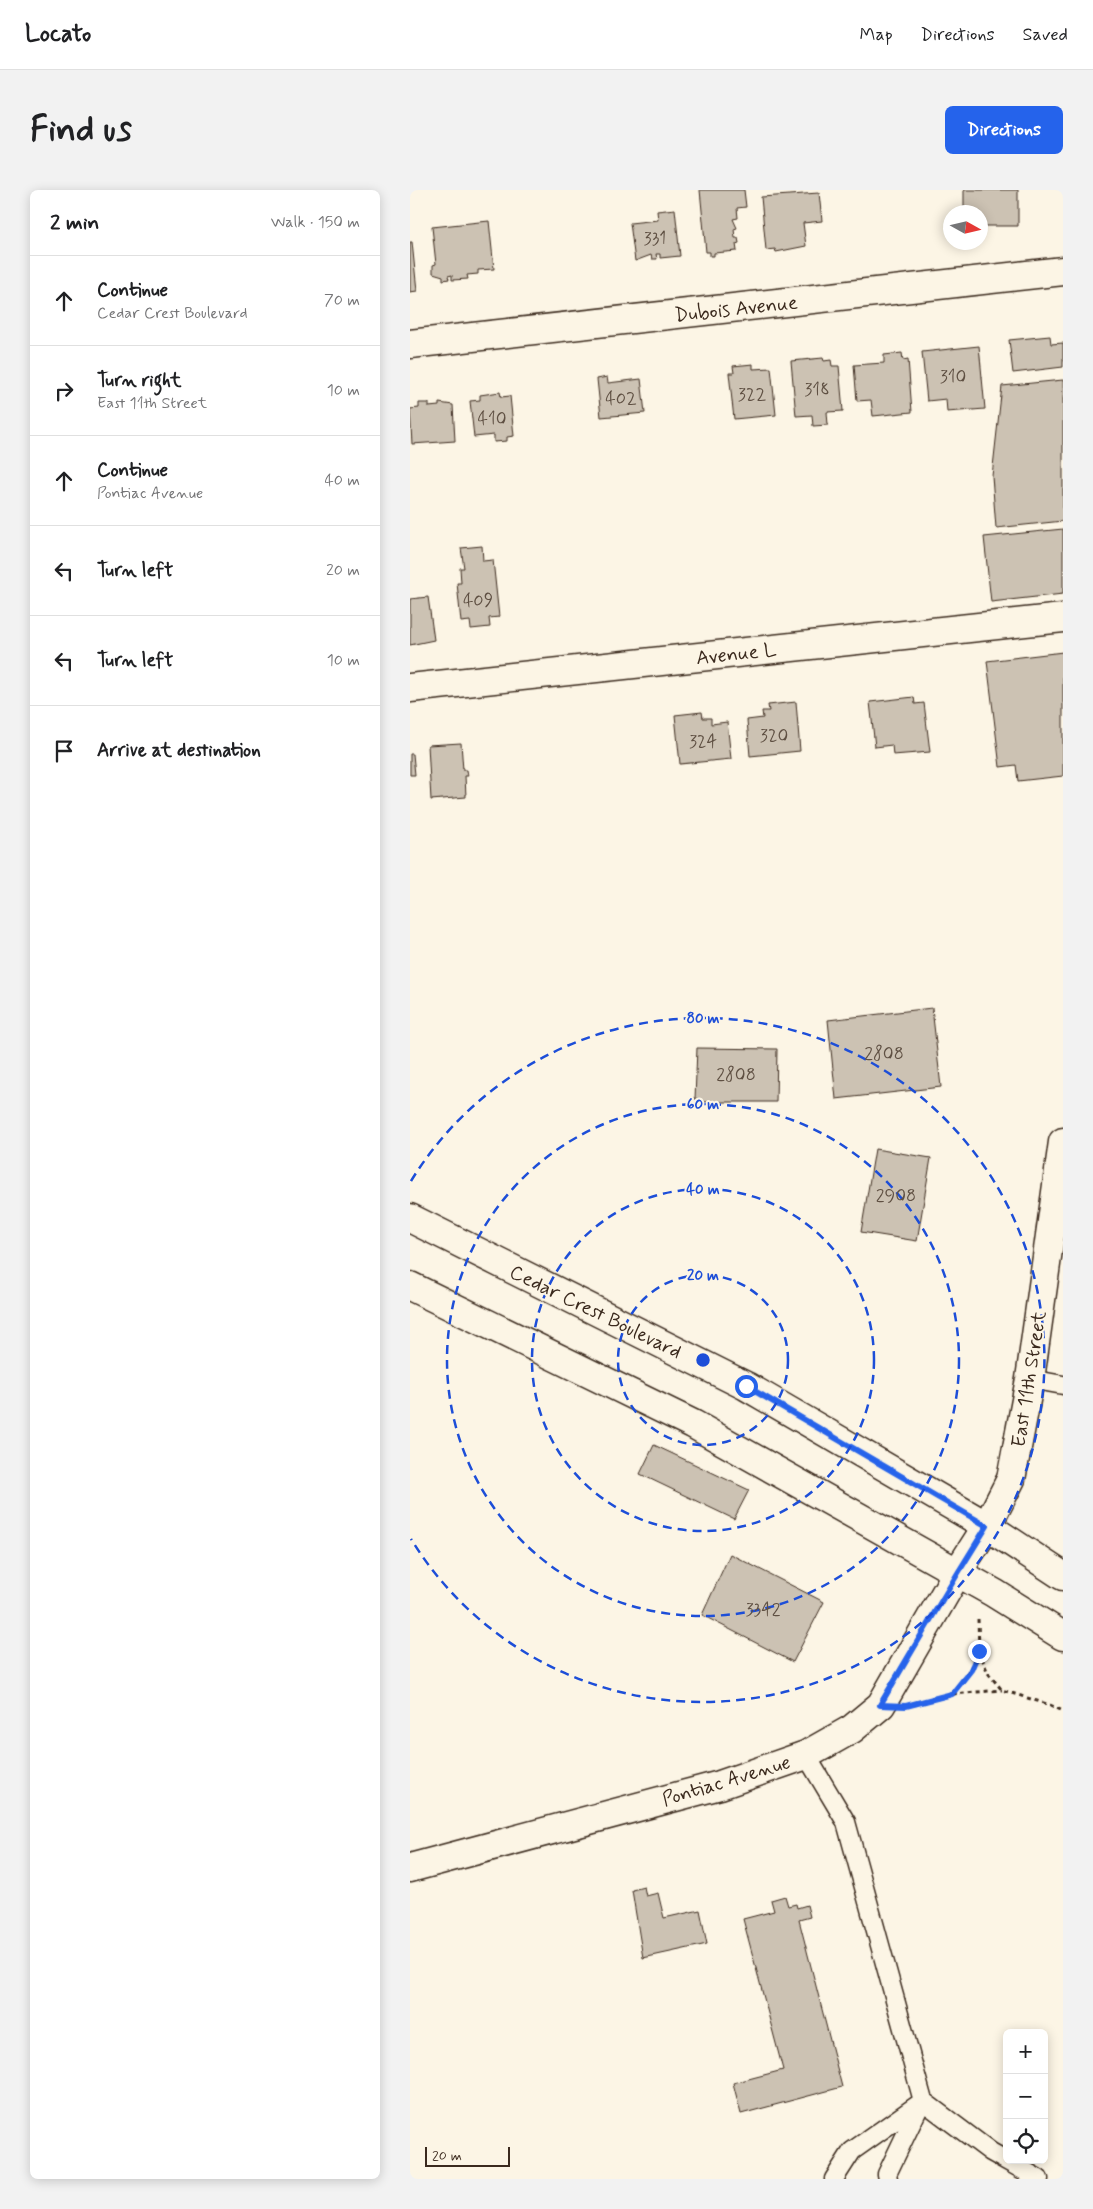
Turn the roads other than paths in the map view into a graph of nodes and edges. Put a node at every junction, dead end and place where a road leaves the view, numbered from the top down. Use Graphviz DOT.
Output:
graph roads {
  1 [pos="1063,271"];
  2 [pos="410,344"];
  3 [pos="1063,618"];
  4 [pos="410,688"];
  5 [pos="1063,1142"];
  6 [pos="410,1218"];
  7 [pos="410,1286"];
  8 [pos="1030,1379"];
  9 [pos="1063,1385"];
  10 [pos="987,1526"];
  11 [pos="958,1573"];
  12 [pos="1063,1576"];
  13 [pos="1063,1636"];
  14 [pos="806,1755"];
  15 [pos="410,1868"];
  16 [pos="922,2101"];
  17 [pos="834,2179"];
  18 [pos="888,2179"];
  19 [pos="1039,2179"];
  1 -- 2 [label="street, Dubois Avenue"];
  3 -- 4 [label="street, Avenue L"];
  5 -- 8 [label="street, East 11th Street"];
  6 -- 10 [label="street, Cedar Crest Boulevard"];
  7 -- 11 [label="street"];
  8 -- 9 [label="lane"];
  8 -- 10 [label="street, East 11th Street"];
  10 -- 11 [label="street, East 11th Street"];
  10 -- 12 [label="street, Cedar Crest Boulevard"];
  11 -- 13 [label="street"];
  11 -- 14 [label="street, Pontiac Avenue"];
  14 -- 15 [label="street, Pontiac Avenue"];
  14 -- 16 [label="lane"];
  16 -- 17 [label="lane"];
  16 -- 18 [label="lane"];
  16 -- 19 [label="lane"];
}
